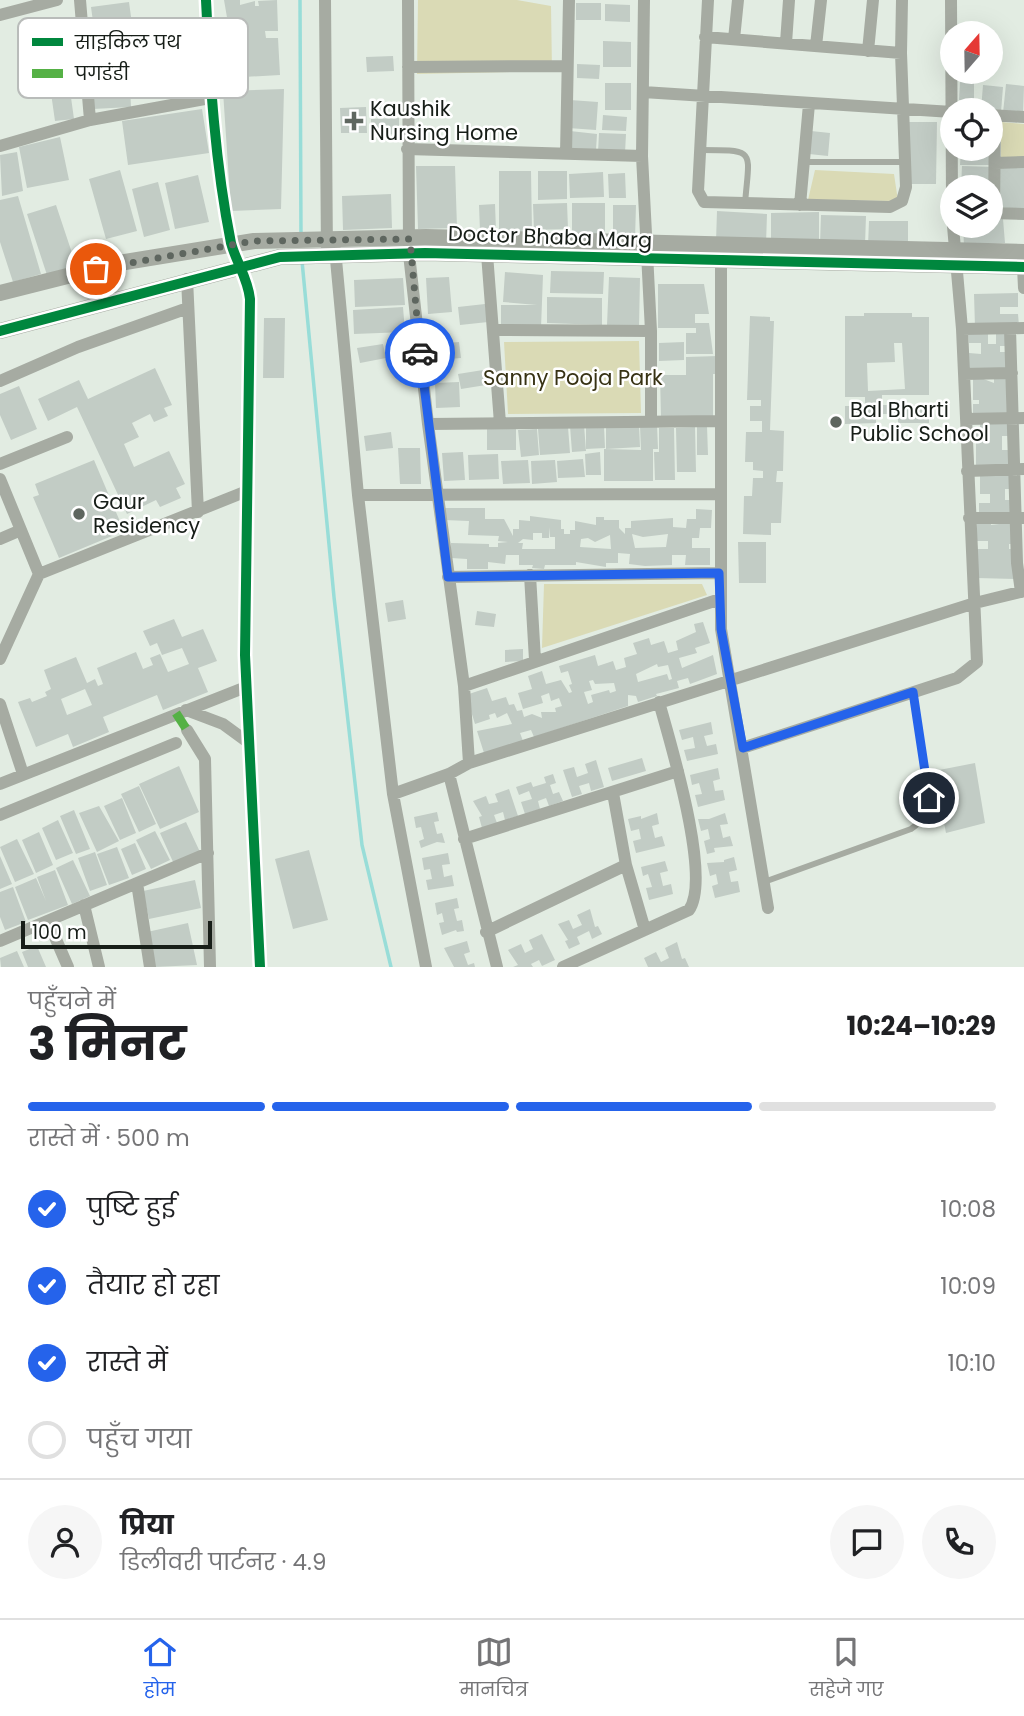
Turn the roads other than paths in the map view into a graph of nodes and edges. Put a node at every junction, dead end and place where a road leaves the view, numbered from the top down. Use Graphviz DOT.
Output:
graph roads {
  1 [pos="57,0"];
  2 [pos="80,0"];
  3 [pos="206,0"];
  4 [pos="325,0"];
  5 [pos="408,0"];
  6 [pos="569,0"];
  7 [pos="644,0"];
  8 [pos="708,0"];
  9 [pos="738,0"];
  10 [pos="789,0"];
  11 [pos="821,0"];
  12 [pos="873,0"];
  13 [pos="902,0"];
  14 [pos="951,0"];
  15 [pos="0,15"];
  16 [pos="82,18"];
  17 [pos="207,18"];
  18 [pos="705,37"];
  19 [pos="734,39"];
  20 [pos="786,43"];
  21 [pos="816,46"];
  22 [pos="869,51"];
  23 [pos="901,53"];
  24 [pos="566,66"];
  25 [pos="408,67"];
  26 [pos="643,92"];
  27 [pos="703,97"];
  28 [pos="88,98"];
  29 [pos="210,98"];
  30 [pos="951,98"];
  31 [pos="809,104"];
  32 [pos="902,108"];
  33 [pos="940,111"];
  34 [pos="1003,116"];
  35 [pos="1024,117"];
  36 [pos="90,120"];
  37 [pos="0,146"];
  38 [pos="407,149"];
  39 [pos="699,150"];
  40 [pos="566,154"];
  41 [pos="642,156"];
  42 [pos="804,162"];
  43 [pos="904,162"];
  44 [pos="1024,162"];
  45 [pos="995,163"];
  46 [pos="994,175"];
  47 [pos="746,204"];
  48 [pos="800,205"];
  49 [pos="1003,213"];
  50 [pos="1024,214"];
  51 [pos="954,238"];
  52 [pos="232,245"];
  53 [pos="326,247"];
  54 [pos="410,247"];
  55 [pos="281,249"];
  56 [pos="645,251"];
  57 [pos="487,254"];
  58 [pos="956,257"];
  59 [pos="721,260"];
  60 [pos="1024,262"];
  61 [pos="240,267"];
  62 [pos="187,279"];
  63 [pos="1024,288"];
  64 [pos="1,289"];
  65 [pos="188,308"];
  66 [pos="962,328"];
  67 [pos="1024,328"];
  68 [pos="1010,329"];
  69 [pos="493,330"];
  70 [pos="0,331"];
  71 [pos="651,331"];
  72 [pos="1012,373"];
  73 [pos="964,374"];
  74 [pos="0,381"];
  75 [pos="1018,418"];
  76 [pos="966,419"];
  77 [pos="722,421"];
  78 [pos="651,422"];
  79 [pos="500,423"];
  80 [pos="428,424"];
  81 [pos="67,437"];
  82 [pos="0,464"];
  83 [pos="1019,469"];
  84 [pos="967,471"];
  85 [pos="0,478"];
  86 [pos="247,491"];
  87 [pos="720,494"];
  88 [pos="358,495"];
  89 [pos="439,497"];
  90 [pos="198,512"];
  91 [pos="969,518"];
  92 [pos="1020,518"];
  93 [pos="22,530"];
  94 [pos="0,539"];
  95 [pos="719,573"];
  96 [pos="39,574"];
  97 [pos="530,575"];
  98 [pos="448,577"];
  99 [pos="1023,592"];
  100 [pos="720,600"];
  101 [pos="975,603"];
  102 [pos="18,621"];
  103 [pos="0,628"];
  104 [pos="0,659"];
  105 [pos="535,660"];
  106 [pos="731,681"];
  107 [pos="246,687"];
  108 [pos="464,687"];
  109 [pos="913,692"];
  110 [pos="659,702"];
  111 [pos="0,704"];
  112 [pos="185,710"];
  113 [pos="2,718"];
  114 [pos="187,730"];
  115 [pos="176,743"];
  116 [pos="249,743"];
  117 [pos="743,748"];
  118 [pos="469,763"];
  119 [pos="678,771"];
  120 [pos="23,774"];
  121 [pos="449,774"];
  122 [pos="0,784"];
  123 [pos="613,793"];
  124 [pos="393,794"];
  125 [pos="0,816"];
  126 [pos="464,839"];
  127 [pos="208,853"];
  128 [pos="626,865"];
  129 [pos="137,883"];
  130 [pos="762,883"];
  131 [pos="85,905"];
  132 [pos="768,908"];
  133 [pos="48,921"];
  134 [pos="645,930"];
  135 [pos="486,932"];
  136 [pos="0,941"];
  137 [pos="68,967"];
  138 [pos="99,967"];
  139 [pos="150,967"];
  140 [pos="210,967"];
  141 [pos="260,967"];
  142 [pos="426,967"];
  143 [pos="496,967"];
  144 [pos="563,967"];
  1 -- 15 [label="street"];
  2 -- 16 [label="street"];
  3 -- 17 [label="street"];
  4 -- 53 [label="street"];
  5 -- 25 [label="street"];
  6 -- 24 [label="street"];
  7 -- 26 [label="street"];
  8 -- 18 [label="street"];
  9 -- 19 [label="street"];
  10 -- 20 [label="street"];
  11 -- 21 [label="street"];
  12 -- 22 [label="street"];
  13 -- 23 [label="street"];
  14 -- 30 [label="street"];
  18 -- 19 [label="street"];
  18 -- 27 [label="street"];
  19 -- 20 [label="street"];
  20 -- 21 [label="street"];
  21 -- 22 [label="street"];
  22 -- 23 [label="street"];
  23 -- 32 [label="street"];
  24 -- 25 [label="street"];
  24 -- 40 [label="street"];
  25 -- 38 [label="street"];
  26 -- 27 [label="street"];
  26 -- 41 [label="street"];
  27 -- 31 [label="street"];
  27 -- 39 [label="street"];
  28 -- 36 [label="street"];
  29 -- 36 [label="street"];
  29 -- 52 [label="street"];
  31 -- 32 [label="street"];
  31 -- 42 [label="street"];
  32 -- 33 [label="street"];
  32 -- 43 [label="street"];
  34 -- 35 [label="street"];
  36 -- 37 [label="street"];
  38 -- 40 [label="street"];
  38 -- 54 [label="street"];
  39 -- 47 [label="street"];
  39 -- 47 [label="lane"];
  40 -- 41 [label="street"];
  41 -- 56 [label="street"];
  42 -- 43 [label="lane"];
  42 -- 48 [label="street"];
  43 -- 48 [label="street"];
  44 -- 45 [label="street"];
  45 -- 46 [label="street"];
  47 -- 48 [label="street"];
  49 -- 50 [label="street"];
  51 -- 58 [label="street"];
  52 -- 55 [label="street, Doctor Bhaba Marg"];
  52 -- 61 [label="street"];
  52 -- 64 [label="street, Doctor Bhaba Marg"];
  53 -- 54 [label="street, Doctor Bhaba Marg"];
  53 -- 55 [label="street, Doctor Bhaba Marg"];
  53 -- 88 [label="street"];
  54 -- 56 [label="street, Doctor Bhaba Marg"];
  54 -- 57 [label="street, Doctor Bhaba Marg"];
  54 -- 80 [label="street"];
  55 -- 61 [label="street, Doctor Bhaba Marg"];
  56 -- 57 [label="street, Doctor Bhaba Marg"];
  56 -- 58 [label="street, Doctor Bhaba Marg"];
  56 -- 59 [label="street, Doctor Bhaba Marg"];
  56 -- 71 [label="street"];
  57 -- 69 [label="street"];
  58 -- 59 [label="street, Doctor Bhaba Marg"];
  58 -- 60 [label="street, Doctor Bhaba Marg"];
  58 -- 66 [label="street"];
  59 -- 77 [label="street"];
  60 -- 63 [label="street"];
  61 -- 62 [label="street, Doctor Bhaba Marg"];
  61 -- 86 [label="street"];
  62 -- 65 [label="street"];
  62 -- 70 [label="street, Doctor Bhaba Marg"];
  65 -- 74 [label="street"];
  65 -- 90 [label="street"];
  66 -- 68 [label="street"];
  66 -- 73 [label="street"];
  67 -- 68 [label="street"];
  68 -- 72 [label="street"];
  69 -- 71 [label="street"];
  69 -- 79 [label="street"];
  71 -- 78 [label="street"];
  72 -- 73 [label="street"];
  72 -- 75 [label="street"];
  73 -- 76 [label="street"];
  75 -- 76 [label="street"];
  75 -- 83 [label="street"];
  76 -- 84 [label="street"];
  77 -- 78 [label="street"];
  77 -- 87 [label="street"];
  78 -- 79 [label="street"];
  79 -- 80 [label="street"];
  80 -- 89 [label="street"];
  81 -- 82 [label="street"];
  83 -- 84 [label="street"];
  83 -- 92 [label="street"];
  84 -- 91 [label="street"];
  85 -- 93 [label="street"];
  86 -- 90 [label="street"];
  86 -- 107 [label="street"];
  87 -- 89 [label="street"];
  87 -- 95 [label="street"];
  88 -- 89 [label="street"];
  88 -- 124 [label="street"];
  89 -- 98 [label="street"];
  90 -- 96 [label="street"];
  91 -- 92 [label="street"];
  91 -- 101 [label="street"];
  92 -- 99 [label="street"];
  93 -- 94 [label="street"];
  93 -- 96 [label="street"];
  95 -- 97 [label="street"];
  95 -- 100 [label="street"];
  96 -- 102 [label="street"];
  97 -- 98 [label="street"];
  97 -- 105 [label="street"];
  98 -- 108 [label="street"];
  99 -- 101 [label="street"];
  100 -- 105 [label="street"];
  100 -- 106 [label="street"];
  101 -- 106 [label="street"];
  101 -- 109 [label="street"];
  102 -- 103 [label="street"];
  102 -- 104 [label="street"];
  105 -- 108 [label="street"];
  106 -- 110 [label="street"];
  106 -- 117 [label="street"];
  107 -- 112 [label="street"];
  107 -- 116 [label="street"];
  108 -- 118 [label="street"];
  109 -- 117 [label="street"];
  109 -- 130 [label="lane"];
  110 -- 118 [label="street"];
  110 -- 119 [label="street"];
  111 -- 113 [label="street"];
  112 -- 116 [label="street"];
  112 -- 120 [label="street"];
  113 -- 120 [label="street"];
  114 -- 127 [label="street"];
  115 -- 125 [label="street"];
  116 -- 141 [label="street"];
  117 -- 130 [label="street"];
  118 -- 121 [label="street"];
  119 -- 123 [label="street"];
  119 -- 134 [label="street"];
  120 -- 122 [label="street"];
  121 -- 124 [label="street"];
  121 -- 126 [label="street"];
  123 -- 126 [label="street"];
  123 -- 128 [label="street"];
  124 -- 142 [label="street"];
  126 -- 135 [label="street"];
  127 -- 129 [label="street"];
  127 -- 140 [label="street"];
  128 -- 134 [label="street"];
  128 -- 135 [label="street"];
  129 -- 131 [label="street"];
  129 -- 139 [label="street"];
  130 -- 132 [label="street"];
  131 -- 133 [label="street"];
  131 -- 138 [label="street"];
  133 -- 136 [label="street"];
  133 -- 137 [label="street"];
  134 -- 144 [label="street"];
  135 -- 143 [label="street"];
}
